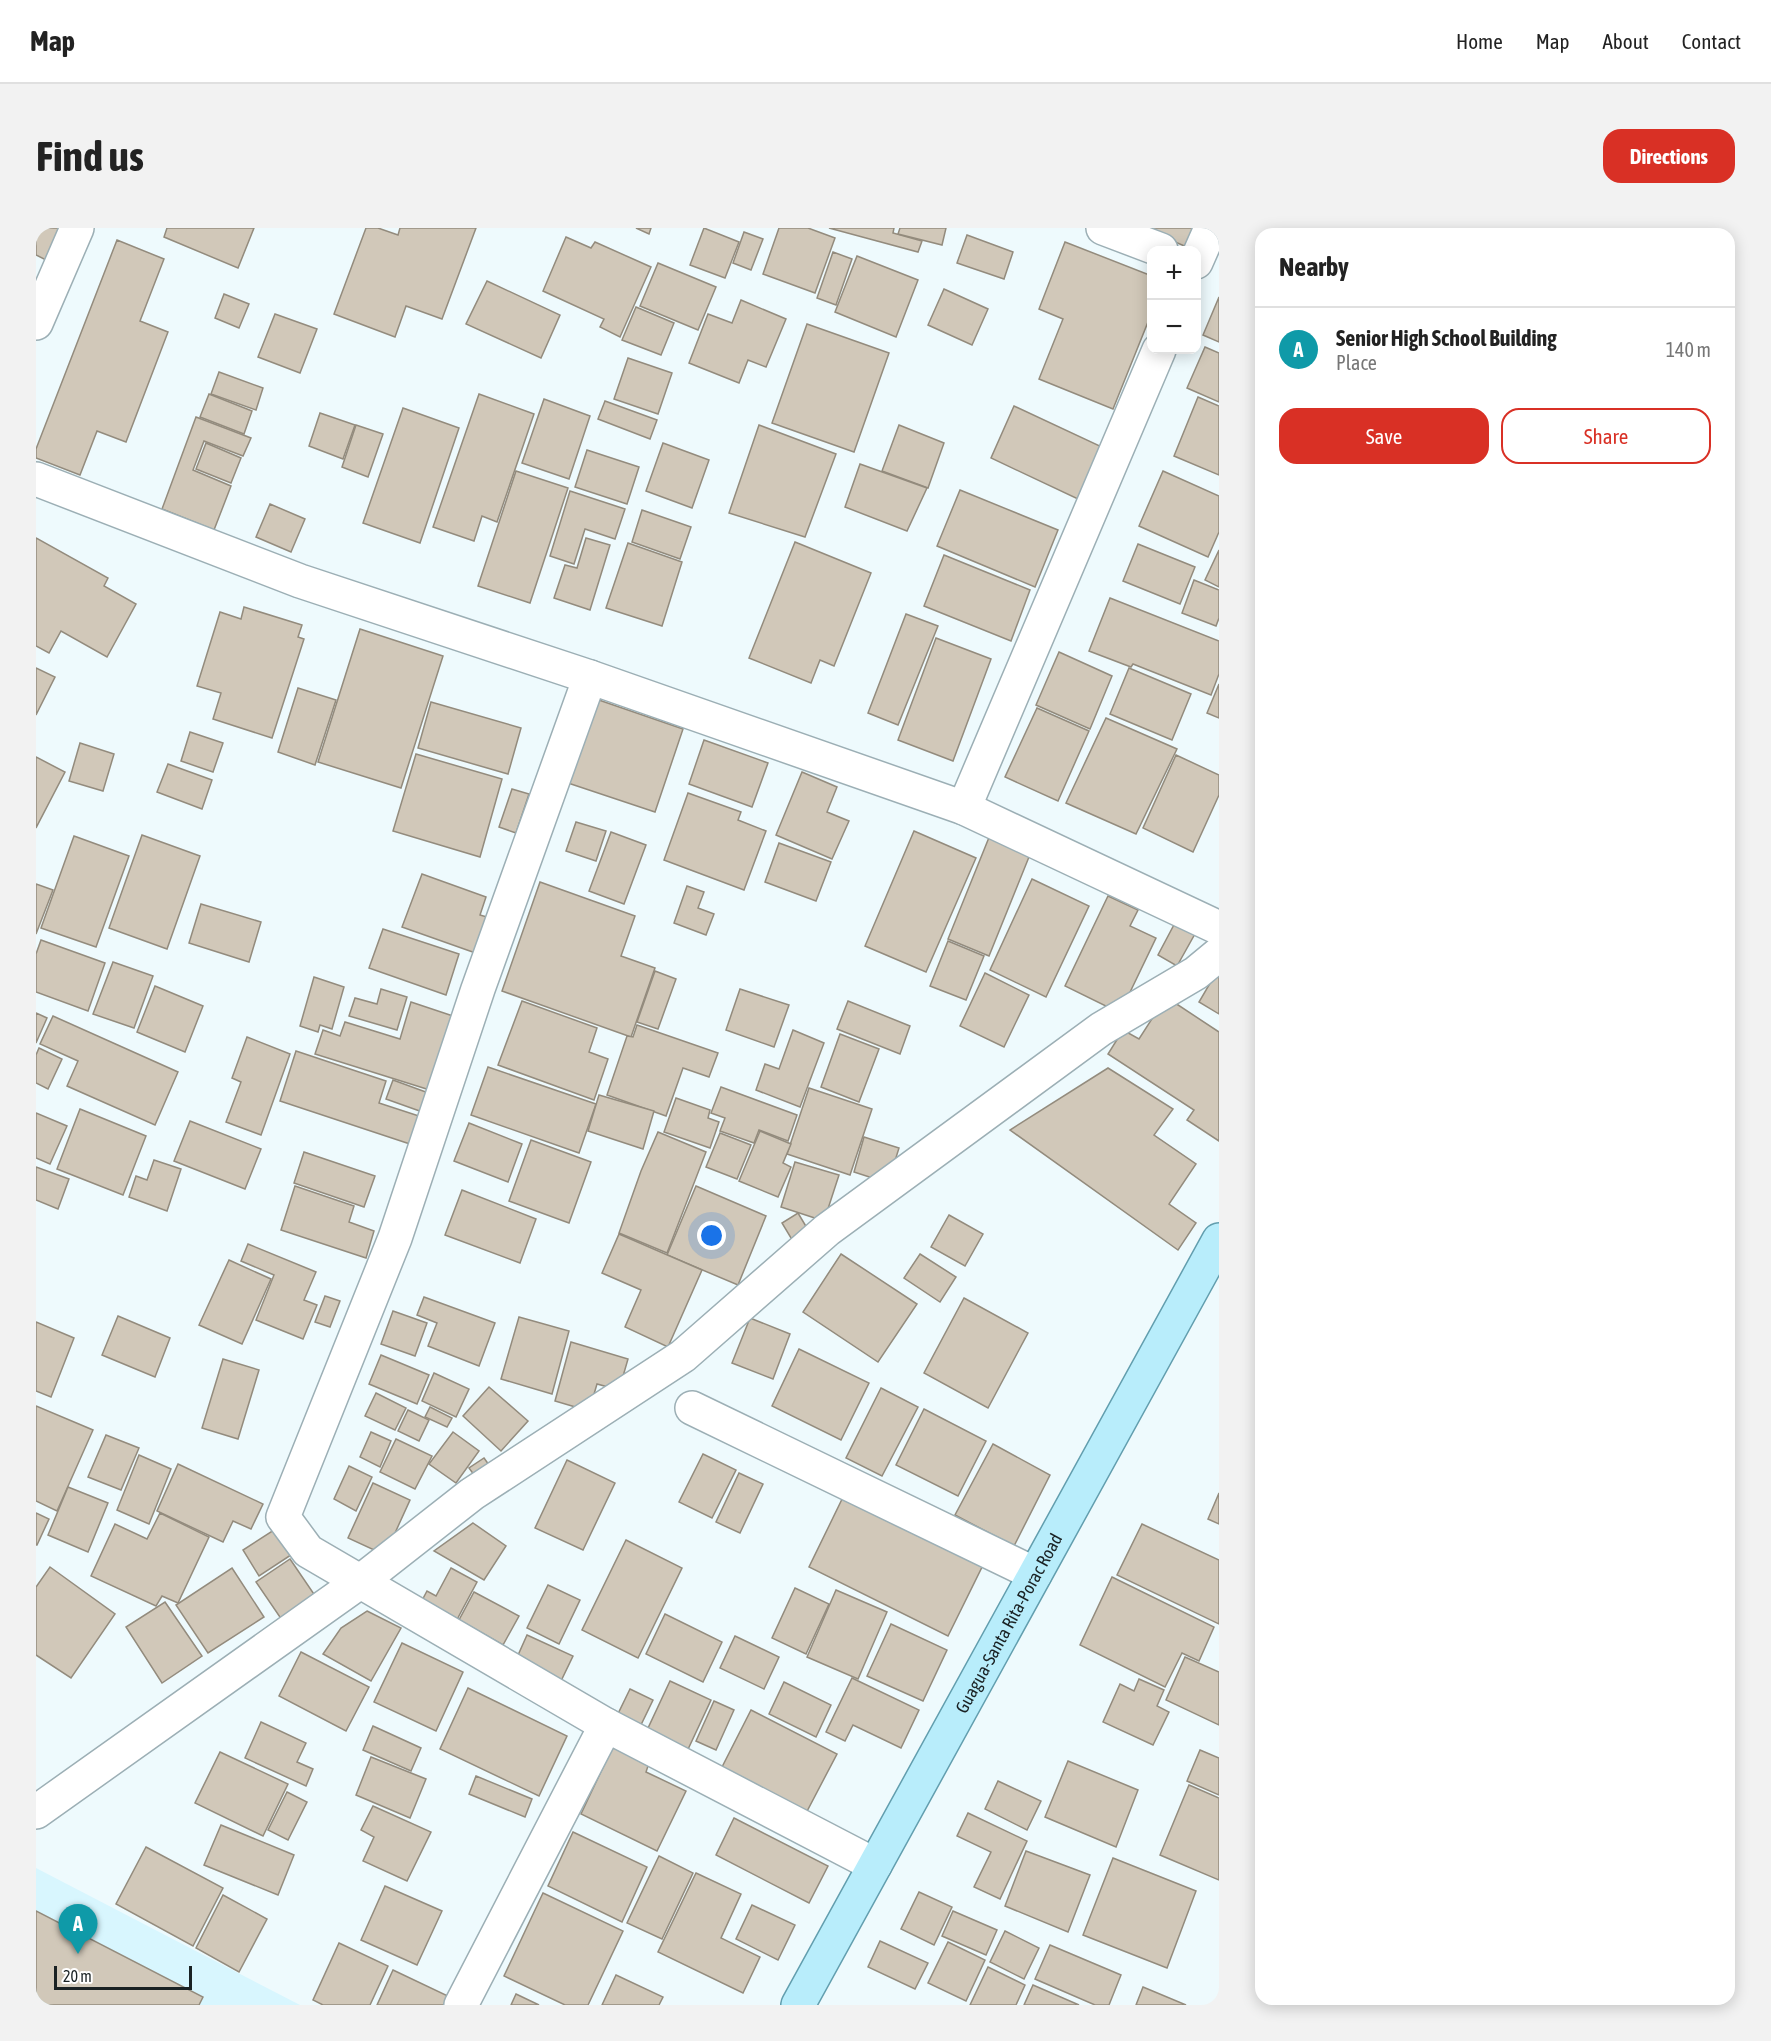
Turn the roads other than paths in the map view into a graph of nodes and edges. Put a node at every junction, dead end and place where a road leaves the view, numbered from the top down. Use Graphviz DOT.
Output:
graph roads {
  1 [pos="77,228"];
  2 [pos="1103,228"];
  3 [pos="1211,228"];
  4 [pos="1150,246"];
  5 [pos="1201,252"];
  6 [pos="36,323"];
  7 [pos="1157,354"];
  8 [pos="36,479"];
  9 [pos="590,677"];
  10 [pos="963,808"];
  11 [pos="1219,928"];
  12 [pos="1219,954"];
  13 [pos="1219,1240"];
  14 [pos="692,1407"];
  15 [pos="1035,1574"];
  16 [pos="361,1581"];
  17 [pos="606,1725"];
  18 [pos="36,1812"];
  19 [pos="875,1865"];
  20 [pos="461,2005"];
  21 [pos="798,2005"];
  1 -- 6 [label="street"];
  2 -- 4 [label="street"];
  3 -- 5 [label="street"];
  7 -- 10 [label="street"];
  8 -- 9 [label="street"];
  9 -- 10 [label="street"];
  9 -- 16 [label="street"];
  10 -- 11 [label="street"];
  12 -- 16 [label="street"];
  13 -- 15 [label="main road, Guagua-Santa Rita-Porac Road"];
  14 -- 15 [label="street"];
  15 -- 19 [label="main road, Guagua-Santa Rita-Porac Road"];
  16 -- 17 [label="street"];
  16 -- 18 [label="street"];
  17 -- 19 [label="street"];
  17 -- 20 [label="street"];
  19 -- 21 [label="main road, Guagua-Santa Rita-Porac Road"];
}
